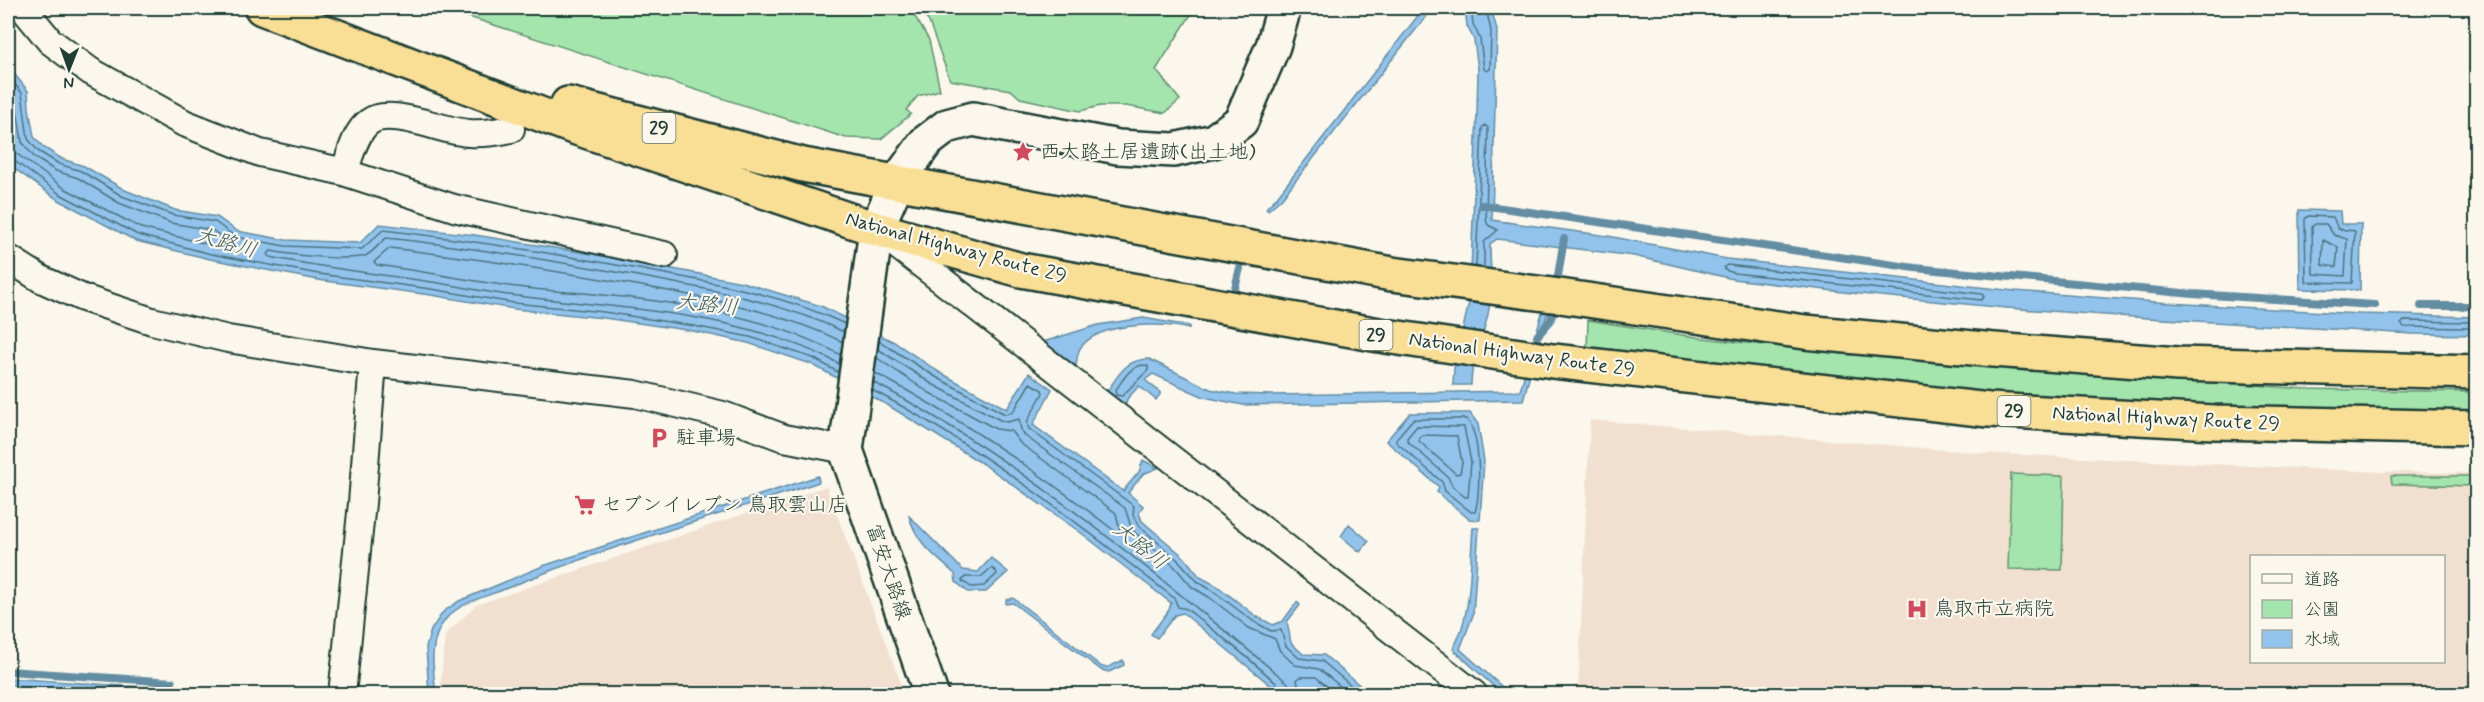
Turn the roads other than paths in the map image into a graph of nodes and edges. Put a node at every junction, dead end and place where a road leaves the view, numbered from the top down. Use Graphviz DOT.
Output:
graph roads {
  1 [pos="23,8"];
  2 [pos="262,8"];
  3 [pos="1284,8"];
  4 [pos="424,68"];
  5 [pos="511,129"];
  6 [pos="344,172"];
  7 [pos="897,182"];
  8 [pos="876,229"];
  9 [pos="664,255"];
  10 [pos="8,258"];
  11 [pos="374,363"];
  12 [pos="2476,372"];
  13 [pos="2476,428"];
  14 [pos="846,450"];
  15 [pos="342,694"];
  16 [pos="931,694"];
  17 [pos="1474,694"];
  1 -- 6 [label="street"];
  2 -- 4 [label="highway, National Highway Route 29 / 29"];
  3 -- 7 [label="street"];
  4 -- 7 [label="highway, National Highway Route 29 / 29"];
  4 -- 8 [label="highway, National Highway Route 29 / 29"];
  5 -- 6 [label="street"];
  6 -- 9 [label="street"];
  7 -- 8 [label="street"];
  7 -- 12 [label="highway, National Highway Route 29 / 29"];
  8 -- 13 [label="highway, National Highway Route 29 / 29"];
  8 -- 14 [label="street"];
  8 -- 17 [label="street"];
  10 -- 11 [label="street"];
  11 -- 14 [label="street"];
  11 -- 15 [label="street"];
  14 -- 16 [label="street, 富安大路線"];
}
